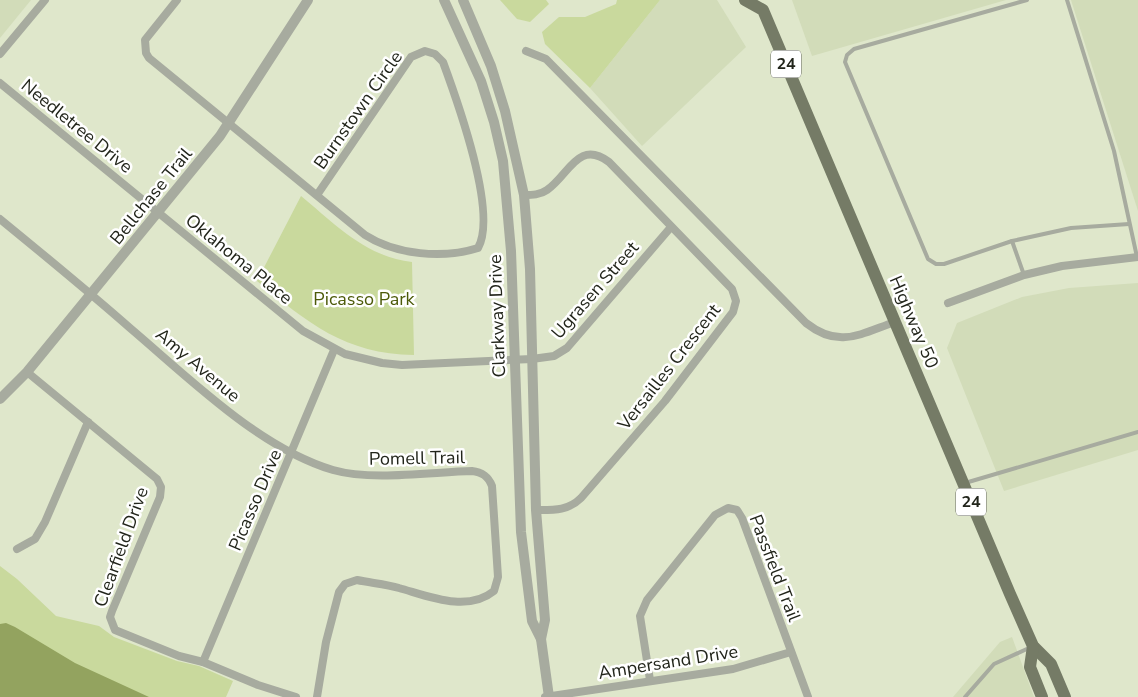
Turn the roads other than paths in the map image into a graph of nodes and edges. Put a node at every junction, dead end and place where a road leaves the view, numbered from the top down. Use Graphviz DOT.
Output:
graph roads {
  1 [pos="45,0"];
  2 [pos="177,0"];
  3 [pos="308,0"];
  4 [pos="444,0"];
  5 [pos="463,0"];
  6 [pos="745,0"];
  7 [pos="1027,0"];
  8 [pos="1067,0"];
  9 [pos="764,5"];
  10 [pos="526,50"];
  11 [pos="0,54"];
  12 [pos="0,83"];
  13 [pos="229,123"];
  14 [pos="317,195"];
  15 [pos="524,195"];
  16 [pos="159,213"];
  17 [pos="1,222"];
  18 [pos="1130,224"];
  19 [pos="671,227"];
  20 [pos="1012,241"];
  21 [pos="1137,257"];
  22 [pos="1024,276"];
  23 [pos="91,294"];
  24 [pos="948,303"];
  25 [pos="895,322"];
  26 [pos="334,350"];
  27 [pos="515,359"];
  28 [pos="532,359"];
  29 [pos="27,372"];
  30 [pos="0,399"];
  31 [pos="88,422"];
  32 [pos="1138,432"];
  33 [pos="291,452"];
  34 [pos="963,483"];
  35 [pos="536,510"];
  36 [pos="17,549"];
  37 [pos="542,639"];
  38 [pos="1033,646"];
  39 [pos="791,652"];
  40 [pos="203,662"];
  41 [pos="650,680"];
  42 [pos="296,697"];
  43 [pos="318,697"];
  44 [pos="545,697"];
  45 [pos="549,697"];
  46 [pos="808,697"];
  47 [pos="965,697"];
  48 [pos="1042,697"];
  49 [pos="1065,697"];
  1 -- 11 [label="street"];
  2 -- 13 [label="street, Burnstown Circle"];
  3 -- 13 [label="street, Bellchase Trail"];
  4 -- 27 [label="street, Clarkway Drive"];
  5 -- 15 [label="street, Clarkway Drive"];
  6 -- 9 [label="main road, Highway 50 / 24"];
  7 -- 20 [label="lane"];
  8 -- 18 [label="lane"];
  9 -- 25 [label="main road, Highway 50 / 24"];
  10 -- 25 [label="street"];
  12 -- 16 [label="street, Needletree Drive"];
  13 -- 14 [label="street, Burnstown Circle"];
  13 -- 16 [label="street, Bellchase Trail"];
  14 -- 14 [label="street, Burnstown Circle"];
  15 -- 19 [label="street, Versailles Crescent"];
  15 -- 28 [label="street, Clarkway Drive"];
  16 -- 23 [label="street, Bellchase Trail"];
  16 -- 26 [label="street, Oklahoma Place"];
  17 -- 23 [label="street, Amy Avenue"];
  18 -- 20 [label="lane"];
  18 -- 21 [label="lane"];
  19 -- 28 [label="street, Ugrasen Street"];
  19 -- 35 [label="street, Versailles Crescent"];
  20 -- 22 [label="lane"];
  21 -- 22 [label="street"];
  22 -- 24 [label="street"];
  23 -- 29 [label="street, Bellchase Trail"];
  23 -- 33 [label="street, Amy Avenue"];
  25 -- 34 [label="main road, Highway 50 / 24"];
  26 -- 27 [label="street, Oklahoma Place"];
  26 -- 33 [label="street, Picasso Drive"];
  27 -- 28 [label="street, Oklahoma Place"];
  27 -- 37 [label="street, Clarkway Drive"];
  28 -- 35 [label="street, Clarkway Drive"];
  29 -- 30 [label="street, Bellchase Trail"];
  29 -- 31 [label="street, Clearfield Drive"];
  31 -- 36 [label="street"];
  31 -- 40 [label="street, Clearfield Drive"];
  32 -- 34 [label="lane"];
  33 -- 40 [label="street, Picasso Drive"];
  33 -- 43 [label="street, Pomell Trail"];
  34 -- 38 [label="main road, Highway 50 / 24"];
  35 -- 37 [label="street, Clarkway Drive"];
  37 -- 45 [label="street, Clarkway Drive"];
  38 -- 47 [label="lane"];
  38 -- 48 [label="main road, Highway 50 / 24"];
  38 -- 49 [label="main road, Highway 50 / 24"];
  39 -- 41 [label="street, Ampersand Drive"];
  39 -- 41 [label="street, Passfield Trail"];
  39 -- 46 [label="street, Passfield Trail"];
  40 -- 42 [label="street, Clearfield Drive"];
  41 -- 45 [label="street, Ampersand Drive"];
  44 -- 45 [label="street"];
}
